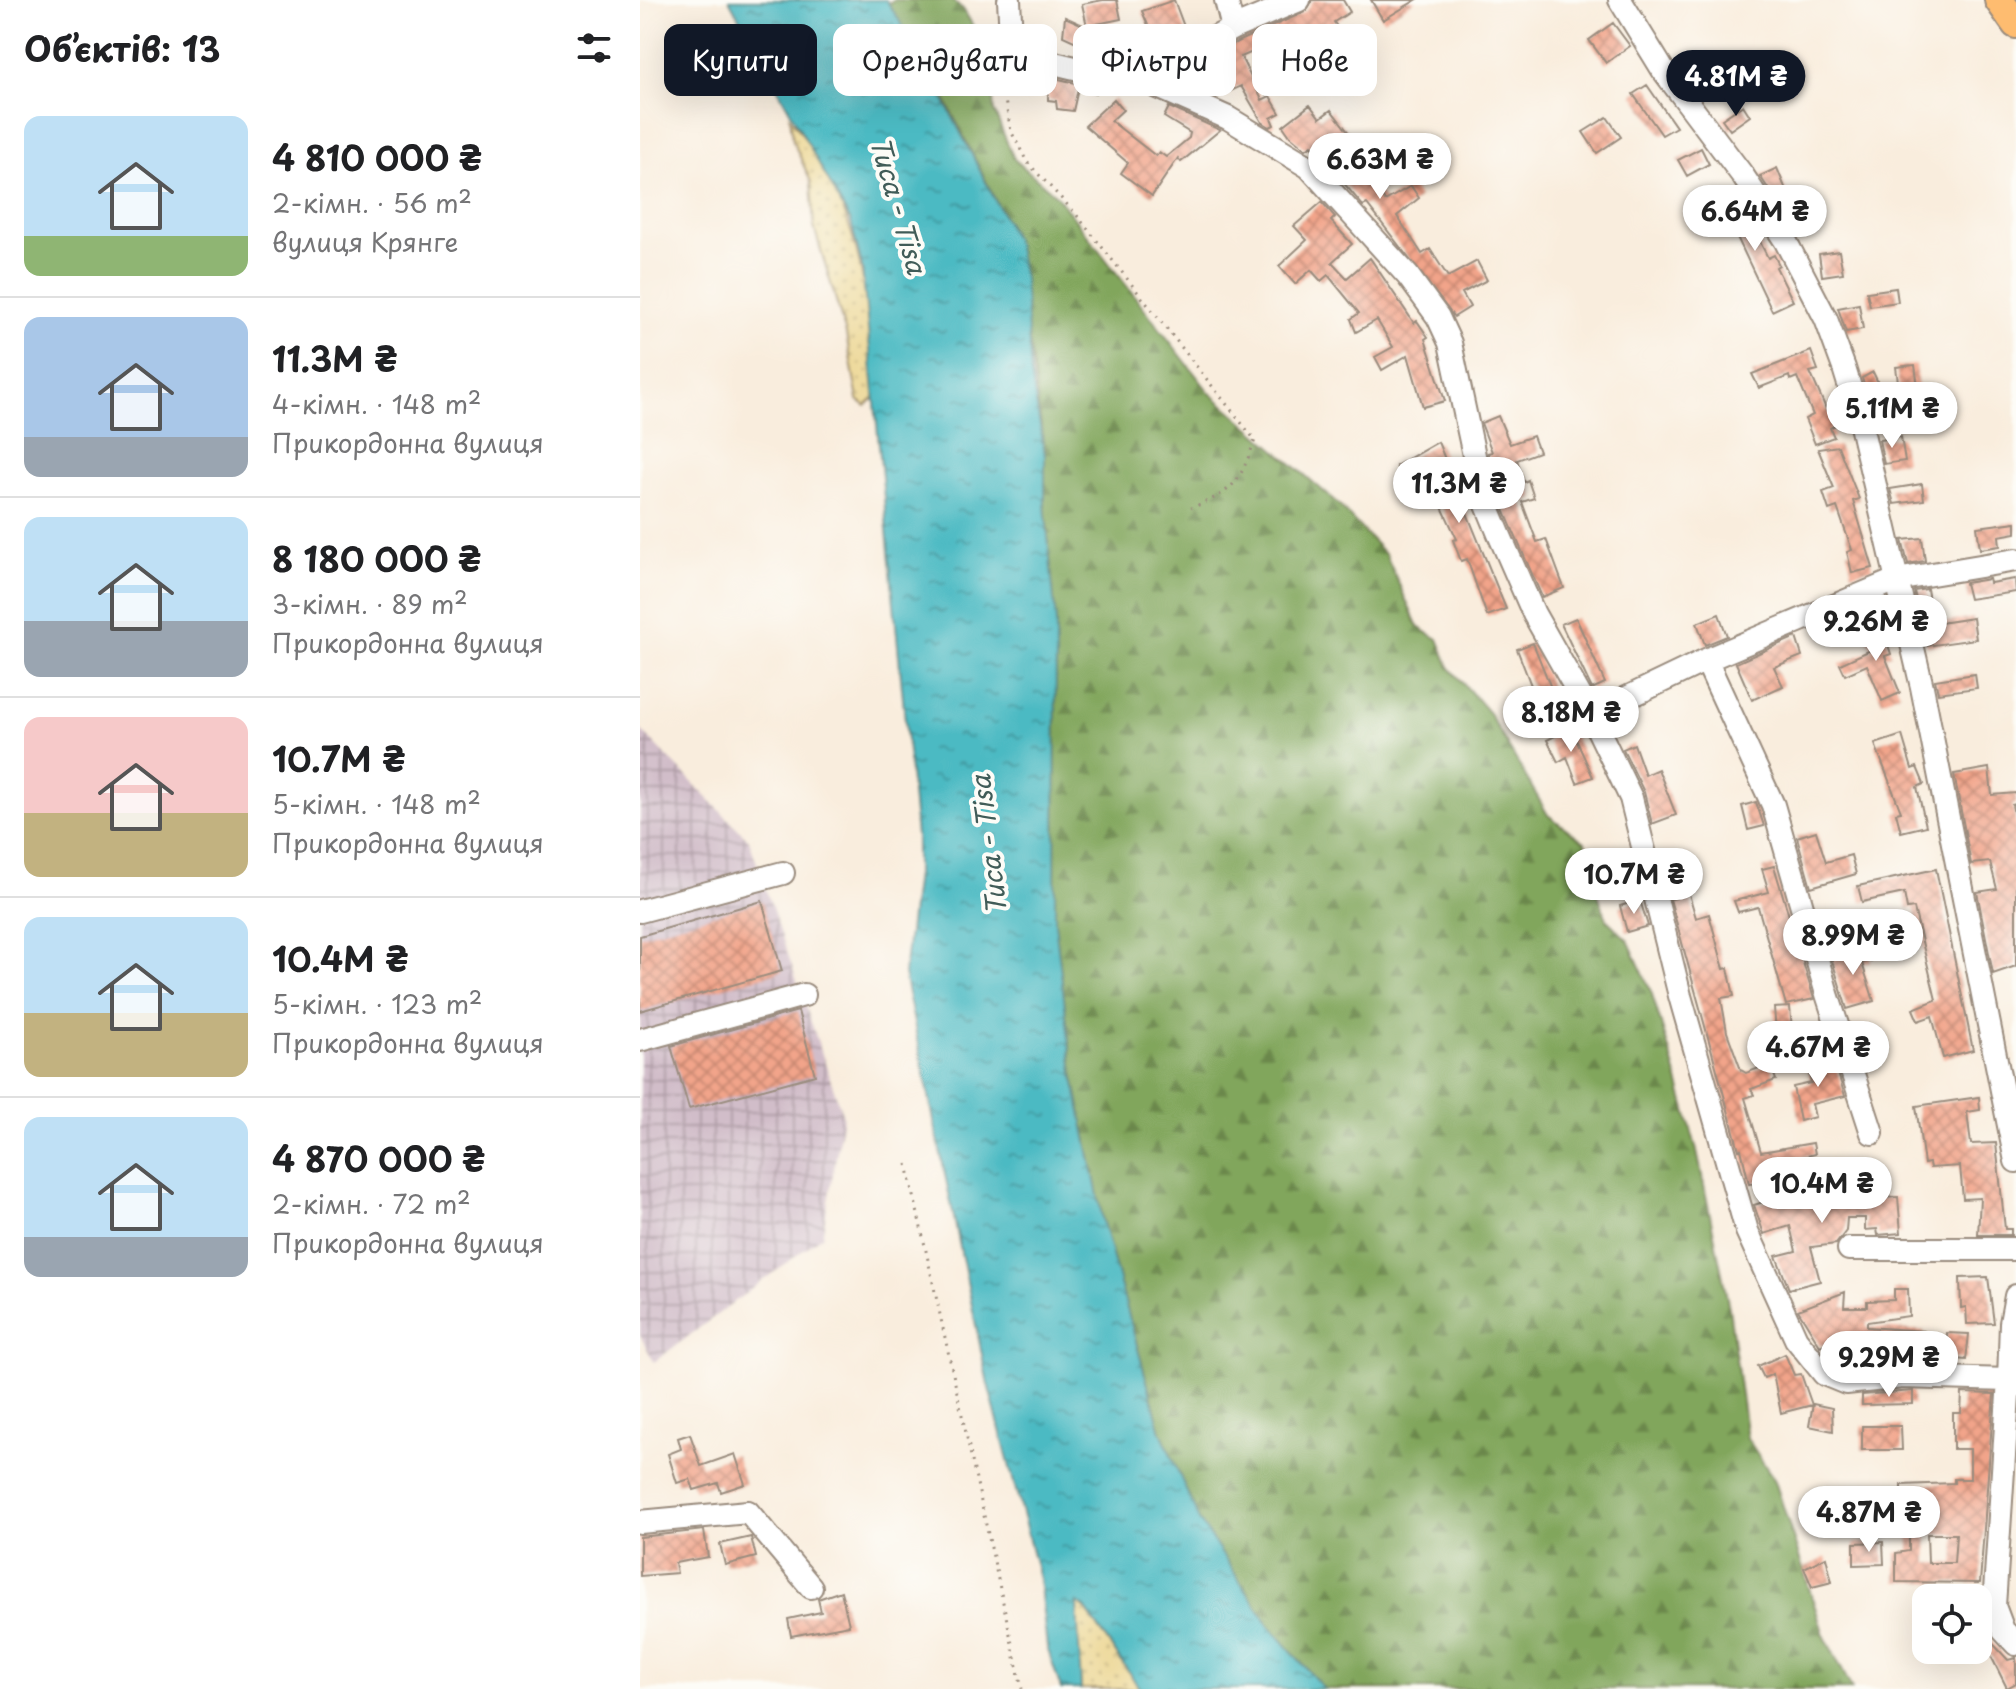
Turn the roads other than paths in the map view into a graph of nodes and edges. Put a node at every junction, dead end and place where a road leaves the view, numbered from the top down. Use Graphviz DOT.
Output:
graph roads {
  1 [pos="1009,0"];
  2 [pos="1226,0"];
  3 [pos="1299,0"];
  4 [pos="1620,0"];
  5 [pos="1999,0"];
  6 [pos="1232,24"];
  7 [pos="2016,24"];
  8 [pos="1236,27"];
  9 [pos="1073,68"];
  10 [pos="1178,96"];
  11 [pos="2016,560"];
  12 [pos="1896,580"];
  13 [pos="1706,660"];
  14 [pos="1591,715"];
  15 [pos="783,873"];
  16 [pos="640,911"];
  17 [pos="804,995"];
  18 [pos="640,1040"];
  19 [pos="1872,1133"];
  20 [pos="2016,1161"];
  21 [pos="1849,1249"];
  22 [pos="2016,1249"];
  23 [pos="2016,1296"];
  24 [pos="2009,1380"];
  25 [pos="640,1522"];
  26 [pos="811,1587"];
  27 [pos="2016,1644"];
  1 -- 9 [label="street"];
  2 -- 6 [label="street"];
  3 -- 8 [label="street"];
  4 -- 12 [label="street"];
  5 -- 7 [label="main road"];
  10 -- 14 [label="street"];
  11 -- 12 [label="street"];
  12 -- 13 [label="street"];
  12 -- 20 [label="street"];
  13 -- 14 [label="street"];
  13 -- 19 [label="street"];
  14 -- 24 [label="street"];
  15 -- 16 [label="street"];
  17 -- 18 [label="street"];
  21 -- 22 [label="street"];
  23 -- 24 [label="street"];
  24 -- 27 [label="street"];
  25 -- 26 [label="street"];
}
